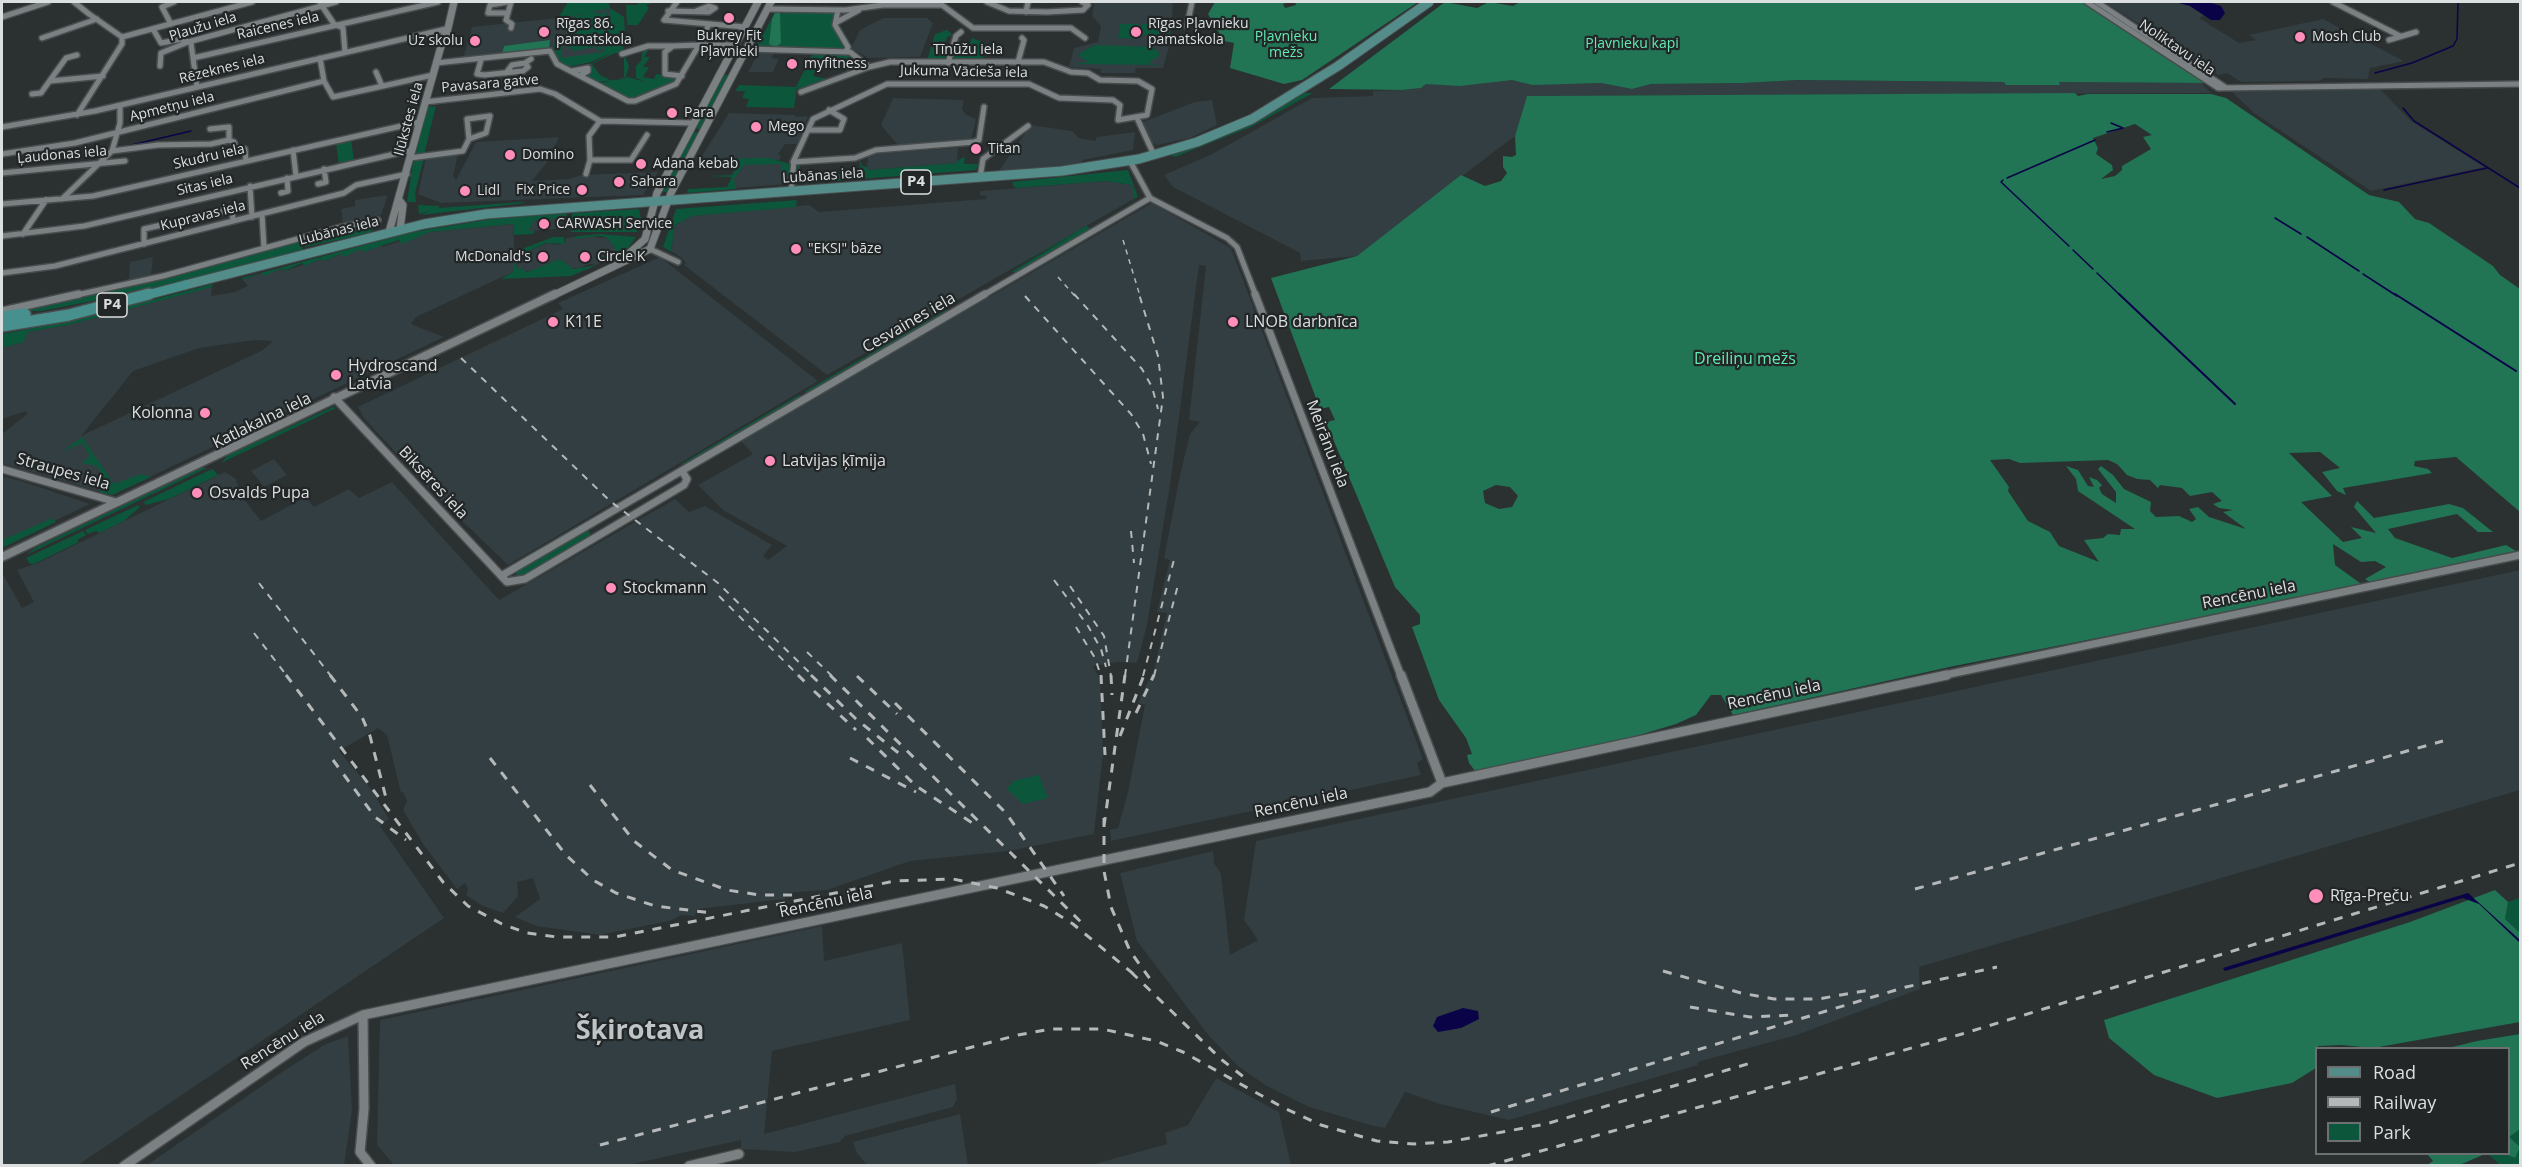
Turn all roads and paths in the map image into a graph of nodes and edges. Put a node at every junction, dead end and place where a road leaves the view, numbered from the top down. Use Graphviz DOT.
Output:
graph roads {
  1 [pos="48,2"];
  2 [pos="74,2"];
  3 [pos="174,2"];
  4 [pos="252,2"];
  5 [pos="336,2"];
  6 [pos="438,2"];
  7 [pos="454,2"];
  8 [pos="507,2"];
  9 [pos="512,2"];
  10 [pos="677,2"];
  11 [pos="758,2"];
  12 [pos="771,2"];
  13 [pos="987,2"];
  14 [pos="1028,2"];
  15 [pos="1082,2"];
  16 [pos="1192,2"];
  17 [pos="1429,2"];
  18 [pos="2333,2"];
  19 [pos="1050,3"];
  20 [pos="2093,3"];
  21 [pos="320,4"];
  22 [pos="1071,6"];
  23 [pos="768,9"];
  24 [pos="860,9"];
  25 [pos="838,10"];
  26 [pos="668,11"];
  27 [pos="696,11"];
  28 [pos="1026,12"];
  29 [pos="1047,12"];
  30 [pos="508,13"];
  31 [pos="2,17"];
  32 [pos="97,19"];
  33 [pos="837,22"];
  34 [pos="2129,23"];
  35 [pos="171,24"];
  36 [pos="709,24"];
  37 [pos="2120,24"];
  38 [pos="336,25"];
  39 [pos="1187,26"];
  40 [pos="745,27"];
  41 [pos="511,28"];
  42 [pos="153,29"];
  43 [pos="446,30"];
  44 [pos="961,32"];
  45 [pos="2416,32"];
  46 [pos="1024,34"];
  47 [pos="2400,36"];
  48 [pos="122,37"];
  49 [pos="42,38"];
  50 [pos="1084,38"];
  51 [pos="2389,40"];
  52 [pos="652,41"];
  53 [pos="188,42"];
  54 [pos="682,44"];
  55 [pos="699,45"];
  56 [pos="735,45"];
  57 [pos="673,46"];
  58 [pos="746,49"];
  59 [pos="345,51"];
  60 [pos="846,52"];
  61 [pos="622,54"];
  62 [pos="77,55"];
  63 [pos="2169,57"];
  64 [pos="2181,57"];
  65 [pos="193,58"];
  66 [pos="320,58"];
  67 [pos="481,60"];
  68 [pos="528,61"];
  69 [pos="1018,62"];
  70 [pos="436,63"];
  71 [pos="948,63"];
  72 [pos="160,66"];
  73 [pos="724,66"];
  74 [pos="737,67"];
  75 [pos="869,67"];
  76 [pos="572,71"];
  77 [pos="376,72"];
  78 [pos="433,75"];
  79 [pos="581,75"];
  80 [pos="719,75"];
  81 [pos="103,76"];
  82 [pos="682,76"];
  83 [pos="732,76"];
  84 [pos="50,81"];
  85 [pos="324,81"];
  86 [pos="2520,84"];
  87 [pos="382,86"];
  88 [pos="197,87"];
  89 [pos="2226,87"];
  90 [pos="801,92"];
  91 [pos="32,94"];
  92 [pos="425,102"];
  93 [pos="120,106"];
  94 [pos="984,107"];
  95 [pos="830,110"];
  96 [pos="77,115"];
  97 [pos="1137,118"];
  98 [pos="1118,120"];
  99 [pos="600,121"];
  100 [pos="419,122"];
  101 [pos="693,123"];
  102 [pos="1028,126"];
  103 [pos="2,127"];
  104 [pos="210,129"];
  105 [pos="1118,129"];
  106 [pos="807,130"];
  107 [pos="118,132"];
  108 [pos="647,135"];
  109 [pos="469,139"];
  110 [pos="229,140"];
  111 [pos="293,150"];
  112 [pos="412,150"];
  113 [pos="112,151"];
  114 [pos="2,154"];
  115 [pos="1154,155"];
  116 [pos="410,158"];
  117 [pos="590,160"];
  118 [pos="125,161"];
  119 [pos="246,161"];
  120 [pos="1130,161"];
  121 [pos="793,162"];
  122 [pos="98,164"];
  123 [pos="324,169"];
  124 [pos="2,172"];
  125 [pos="407,174"];
  126 [pos="586,174"];
  127 [pos="296,176"];
  128 [pos="287,178"];
  129 [pos="980,178"];
  130 [pos="318,184"];
  131 [pos="250,186"];
  132 [pos="791,192"];
  133 [pos="281,193"];
  134 [pos="1150,198"];
  135 [pos="62,199"];
  136 [pos="46,200"];
  137 [pos="400,201"];
  138 [pos="655,202"];
  139 [pos="668,202"];
  140 [pos="2,204"];
  141 [pos="262,214"];
  142 [pos="252,217"];
  143 [pos="378,220"];
  144 [pos="233,221"];
  145 [pos="400,230"];
  146 [pos="389,232"];
  147 [pos="23,234"];
  148 [pos="2,236"];
  149 [pos="144,244"];
  150 [pos="264,248"];
  151 [pos="650,249"];
  152 [pos="678,262"];
  153 [pos="616,264"];
  154 [pos="2,273"];
  155 [pos="185,285"];
  156 [pos="2,312"];
  157 [pos="2,318"];
  158 [pos="2,327"];
  159 [pos="336,399"];
  160 [pos="2,469"];
  161 [pos="682,471"];
  162 [pos="646,492"];
  163 [pos="657,501"];
  164 [pos="116,502"];
  165 [pos="589,525"];
  166 [pos="56,534"];
  167 [pos="601,534"];
  168 [pos="2520,555"];
  169 [pos="2,557"];
  170 [pos="2,563"];
  171 [pos="501,576"];
  172 [pos="1442,783"];
  173 [pos="363,1015"];
  174 [pos="739,1154"];
  175 [pos="124,1166"];
  176 [pos="372,1166"];
  177 [pos="689,1166"];
  1 -- 31 [label="street"];
  2 -- 32 [label="street"];
  3 -- 35 [label="street"];
  4 -- 35 [label="street"];
  5 -- 21 [label="street, Plaužu iela"];
  6 -- 38 [label="street, Raicenes iela"];
  7 -- 43 [label="street, Ilūkstes iela"];
  8 -- 30 [label="street"];
  9 -- 30 [label="street"];
  10 -- 26 [label="street"];
  11 -- 40 [label="street, Katlakalna iela"];
  12 -- 23 [label="street"];
  13 -- 28 [label="street"];
  14 -- 28 [label="street"];
  15 -- 22 [label="street"];
  16 -- 39 [label="street"];
  17 -- 115 [label="main road, Lubānas iela / P4"];
  18 -- 47 [label="street"];
  19 -- 29 [label="street"];
  20 -- 34 [label="street, Noliktavu iela"];
  20 -- 37 [label="street, Noliktavu iela"];
  21 -- 38 [label="street"];
  21 -- 53 [label="street, Plaužu iela"];
  22 -- 29 [label="street"];
  23 -- 25 [label="street"];
  23 -- 58 [label="street"];
  24 -- 25 [label="street"];
  24 -- 33 [label="street"];
  24 -- 46 [label="street"];
  25 -- 33 [label="street"];
  26 -- 27 [label="street"];
  26 -- 36 [label="street"];
  28 -- 29 [label="street"];
  30 -- 41 [label="street"];
  32 -- 48 [label="street"];
  32 -- 49 [label="street"];
  33 -- 60 [label="street"];
  34 -- 37 [label="street"];
  34 -- 64 [label="street, Noliktavu iela"];
  35 -- 42 [label="street"];
  36 -- 40 [label="street"];
  36 -- 55 [label="street"];
  37 -- 63 [label="street, Noliktavu iela"];
  38 -- 59 [label="street"];
  38 -- 65 [label="street, Raicenes iela"];
  40 -- 56 [label="street, Katlakalna iela"];
  42 -- 48 [label="street"];
  42 -- 53 [label="street"];
  43 -- 59 [label="street, Rēzeknes iela"];
  43 -- 70 [label="street, Ilūkstes iela"];
  44 -- 71 [label="street"];
  45 -- 47 [label="street"];
  46 -- 50 [label="street"];
  46 -- 69 [label="street"];
  47 -- 51 [label="street"];
  48 -- 81 [label="street"];
  52 -- 54 [label="street"];
  53 -- 65 [label="street"];
  53 -- 72 [label="street, Plaužu iela"];
  54 -- 55 [label="street"];
  54 -- 57 [label="street"];
  55 -- 56 [label="street"];
  55 -- 82 [label="street"];
  56 -- 73 [label="street, Katlakalna iela"];
  57 -- 61 [label="street"];
  57 -- 82 [label="street"];
  58 -- 60 [label="street"];
  58 -- 74 [label="street"];
  59 -- 66 [label="street, Rēzeknes iela"];
  60 -- 75 [label="street"];
  62 -- 84 [label="street"];
  63 -- 64 [label="street"];
  63 -- 89 [label="street, Noliktavu iela"];
  64 -- 89 [label="street, Noliktavu iela"];
  65 -- 88 [label="street"];
  66 -- 85 [label="street"];
  66 -- 88 [label="street, Rēzeknes iela"];
  67 -- 68 [label="street"];
  67 -- 70 [label="street"];
  67 -- 76 [label="street"];
  69 -- 71 [label="street, Tīnūžu iela"];
  69 -- 97 [label="street, Tīnūžu iela"];
  70 -- 78 [label="street, Ilūkstes iela"];
  71 -- 75 [label="street, Tīnūžu iela"];
  73 -- 74 [label="street"];
  73 -- 80 [label="street, Katlakalna iela"];
  74 -- 83 [label="street"];
  75 -- 90 [label="street, Tīnūžu iela"];
  76 -- 79 [label="street"];
  76 -- 79 [label="street"];
  77 -- 87 [label="street"];
  78 -- 87 [label="street"];
  78 -- 92 [label="street, Ilūkstes iela"];
  79 -- 82 [label="street"];
  80 -- 83 [label="street"];
  80 -- 101 [label="street, Katlakalna iela"];
  81 -- 84 [label="street"];
  81 -- 96 [label="street"];
  83 -- 139 [label="street"];
  84 -- 91 [label="street"];
  85 -- 87 [label="street"];
  85 -- 107 [label="street, Apmetņu iela"];
  86 -- 89 [label="street, Noliktavu iela"];
  88 -- 93 [label="street, Rēzeknes iela"];
  92 -- 99 [label="street, Pavasara gatve"];
  92 -- 100 [label="street, Ilūkstes iela"];
  93 -- 96 [label="street, Rēzeknes iela"];
  93 -- 107 [label="street"];
  94 -- 121 [label="street"];
  95 -- 98 [label="street, Jukuma Vācieša iela"];
  95 -- 106 [label="street, Jukuma Vācieša iela"];
  95 -- 106 [label="street"];
  96 -- 103 [label="street, Rēzeknes iela"];
  97 -- 98 [label="street"];
  97 -- 115 [label="street"];
  98 -- 105 [label="street"];
  99 -- 101 [label="street, Pavasara gatve"];
  99 -- 117 [label="street"];
  100 -- 111 [label="street, Skudru iela"];
  100 -- 112 [label="street, Ilūkstes iela"];
  101 -- 138 [label="street, Katlakalna iela"];
  102 -- 129 [label="street"];
  104 -- 110 [label="street"];
  106 -- 121 [label="street, Jukuma Vācieša iela"];
  107 -- 113 [label="street"];
  107 -- 114 [label="street, Apmetņu iela"];
  108 -- 117 [label="street"];
  109 -- 109 [label="street"];
  109 -- 116 [label="street"];
  110 -- 113 [label="street"];
  110 -- 119 [label="street"];
  111 -- 119 [label="street, Skudru iela"];
  111 -- 127 [label="street"];
  112 -- 116 [label="street, Ilūkstes iela"];
  112 -- 123 [label="street, Sitas iela"];
  113 -- 122 [label="street"];
  115 -- 120 [label="main road, Lubānas iela / P4"];
  116 -- 125 [label="street, Ilūkstes iela"];
  117 -- 126 [label="street"];
  118 -- 122 [label="street, Ļaudonas iela"];
  119 -- 135 [label="street, Skudru iela"];
  120 -- 129 [label="main road, Lubānas iela / P4"];
  120 -- 134 [label="street"];
  121 -- 132 [label="street, Jukuma Vācieša iela"];
  122 -- 124 [label="street, Ļaudonas iela"];
  122 -- 135 [label="street"];
  123 -- 127 [label="street, Sitas iela"];
  123 -- 130 [label="street"];
  125 -- 137 [label="street, Ilūkstes iela"];
  125 -- 141 [label="street, Kupravas iela"];
  127 -- 128 [label="street, Sitas iela"];
  128 -- 131 [label="street, Sitas iela"];
  128 -- 133 [label="street"];
  129 -- 132 [label="main road, Lubānas iela / P4"];
  131 -- 142 [label="street"];
  131 -- 147 [label="street, Sitas iela"];
  132 -- 139 [label="main road, Lubānas iela / P4"];
  134 -- 161 [label="street, Cesvaines iela"];
  134 -- 172 [label="street, Meirānu iela"];
  135 -- 136 [label="street, Skudru iela"];
  136 -- 140 [label="street, Skudru iela"];
  136 -- 147 [label="street"];
  137 -- 145 [label="street, Ilūkstes iela"];
  137 -- 146 [label="street, Ilūkstes iela"];
  138 -- 139 [label="main road, Lubānas iela / P4"];
  138 -- 145 [label="main road, Lubānas iela / P4"];
  138 -- 153 [label="street, Katlakalna iela"];
  139 -- 151 [label="street"];
  141 -- 142 [label="street, Kupravas iela"];
  141 -- 150 [label="street"];
  142 -- 144 [label="street, Kupravas iela"];
  143 -- 150 [label="street, Lubānas iela"];
  144 -- 149 [label="street, Kupravas iela"];
  144 -- 149 [label="street"];
  145 -- 146 [label="main road, Lubānas iela / P4"];
  146 -- 155 [label="main road, Lubānas iela / P4"];
  147 -- 148 [label="street, Sitas iela"];
  149 -- 154 [label="street, Kupravas iela"];
  150 -- 156 [label="street, Lubānas iela"];
  151 -- 152 [label="street"];
  151 -- 153 [label="street, Katlakalna iela"];
  153 -- 159 [label="street, Katlakalna iela"];
  155 -- 157 [label="highway, Lubānas iela / P4"];
  155 -- 158 [label="highway, Lubānas iela / P4"];
  159 -- 164 [label="street, Katlakalna iela"];
  159 -- 166 [label="street, Katlakalna iela"];
  159 -- 171 [label="street, Biksēres iela"];
  160 -- 164 [label="street, Straupes iela"];
  161 -- 162 [label="street, Cesvaines iela"];
  161 -- 163 [label="street"];
  162 -- 163 [label="street"];
  162 -- 165 [label="street, Cesvaines iela"];
  163 -- 167 [label="street"];
  164 -- 166 [label="street, Katlakalna iela"];
  165 -- 167 [label="street"];
  165 -- 171 [label="street, Cesvaines iela"];
  166 -- 169 [label="street, Katlakalna iela"];
  166 -- 170 [label="street, Katlakalna iela"];
  167 -- 171 [label="street, Biksēres iela"];
  168 -- 172 [label="street, Rencēnu iela"];
  172 -- 173 [label="street, Rencēnu iela"];
  173 -- 175 [label="street, Rencēnu iela"];
  173 -- 176 [label="street"];
  174 -- 177 [label="street"];
}
